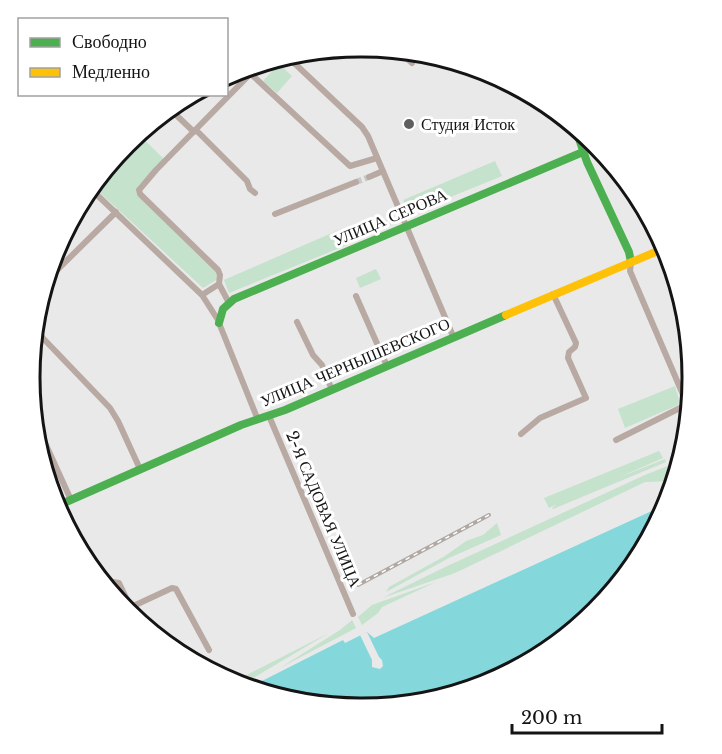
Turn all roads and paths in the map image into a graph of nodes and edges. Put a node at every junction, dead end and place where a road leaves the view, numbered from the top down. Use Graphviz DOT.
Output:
graph roads {
  1 [pos="409,60"];
  2 [pos="412,63"];
  3 [pos="295,64"];
  4 [pos="253,76"];
  5 [pos="247,78"];
  6 [pos="177,115"];
  7 [pos="195,131"];
  8 [pos="580,143"];
  9 [pos="583,152"];
  10 [pos="377,158"];
  11 [pos="383,171"];
  12 [pos="369,177"];
  13 [pos="356,182"];
  14 [pos="255,193"];
  15 [pos="98,195"];
  16 [pos="116,212"];
  17 [pos="276,214"];
  18 [pos="406,227"];
  19 [pos="656,253"];
  20 [pos="631,262"];
  21 [pos="61,267"];
  22 [pos="219,284"];
  23 [pos="553,294"];
  24 [pos="202,295"];
  25 [pos="356,296"];
  26 [pos="229,303"];
  27 [pos="218,322"];
  28 [pos="297,322"];
  29 [pos="453,336"];
  30 [pos="43,338"];
  31 [pos="387,366"];
  32 [pos="332,390"];
  33 [pos="681,392"];
  34 [pos="680,408"];
  35 [pos="269,416"];
  36 [pos="258,420"];
  37 [pos="520,434"];
  38 [pos="615,440"];
  39 [pos="50,456"];
  40 [pos="140,469"];
  41 [pos="71,500"];
  42 [pos="66,502"];
  43 [pos="137,607"];
  44 [pos="353,614"];
  45 [pos="209,650"];
  1 -- 2 [label="street"];
  3 -- 10 [label="street"];
  4 -- 10 [label="street"];
  5 -- 7 [label="street"];
  6 -- 7 [label="street"];
  7 -- 14 [label="street"];
  7 -- 22 [label="street"];
  8 -- 9 [label="main road"];
  9 -- 18 [label="main road, УЛИЦА СЕРОВА"];
  9 -- 20 [label="main road"];
  10 -- 11 [label="street"];
  11 -- 12 [label="street"];
  11 -- 18 [label="street"];
  13 -- 17 [label="street"];
  15 -- 16 [label="street"];
  16 -- 21 [label="street"];
  16 -- 24 [label="street"];
  18 -- 26 [label="main road, УЛИЦА СЕРОВА"];
  18 -- 29 [label="street"];
  19 -- 20 [label="main road, УЛИЦА ЧЕРНЫШЕВСКОГО"];
  20 -- 23 [label="main road, УЛИЦА ЧЕРНЫШЕВСКОГО"];
  20 -- 33 [label="street"];
  22 -- 24 [label="street"];
  22 -- 26 [label="street"];
  23 -- 29 [label="main road, УЛИЦА ЧЕРНЫШЕВСКОГО"];
  23 -- 37 [label="street"];
  24 -- 27 [label="street"];
  25 -- 31 [label="street"];
  26 -- 27 [label="main road"];
  27 -- 36 [label="street"];
  28 -- 32 [label="street"];
  29 -- 31 [label="main road, УЛИЦА ЧЕРНЫШЕВСКОГО"];
  30 -- 40 [label="street"];
  31 -- 32 [label="main road, УЛИЦА ЧЕРНЫШЕВСКОГО"];
  32 -- 35 [label="main road, УЛИЦА ЧЕРНЫШЕВСКОГО"];
  34 -- 38 [label="street"];
  35 -- 36 [label="main road, УЛИЦА ЧЕРНЫШЕВСКОГО"];
  35 -- 44 [label="street, 2-Я САДОВАЯ УЛИЦА"];
  36 -- 40 [label="main road, УЛИЦА ЧЕРНЫШЕВСКОГО"];
  39 -- 41 [label="street"];
  40 -- 41 [label="main road, УЛИЦА ЧЕРНЫШЕВСКОГО"];
  41 -- 42 [label="main road, УЛИЦА ЧЕРНЫШЕВСКОГО"];
  43 -- 45 [label="street"];
}
